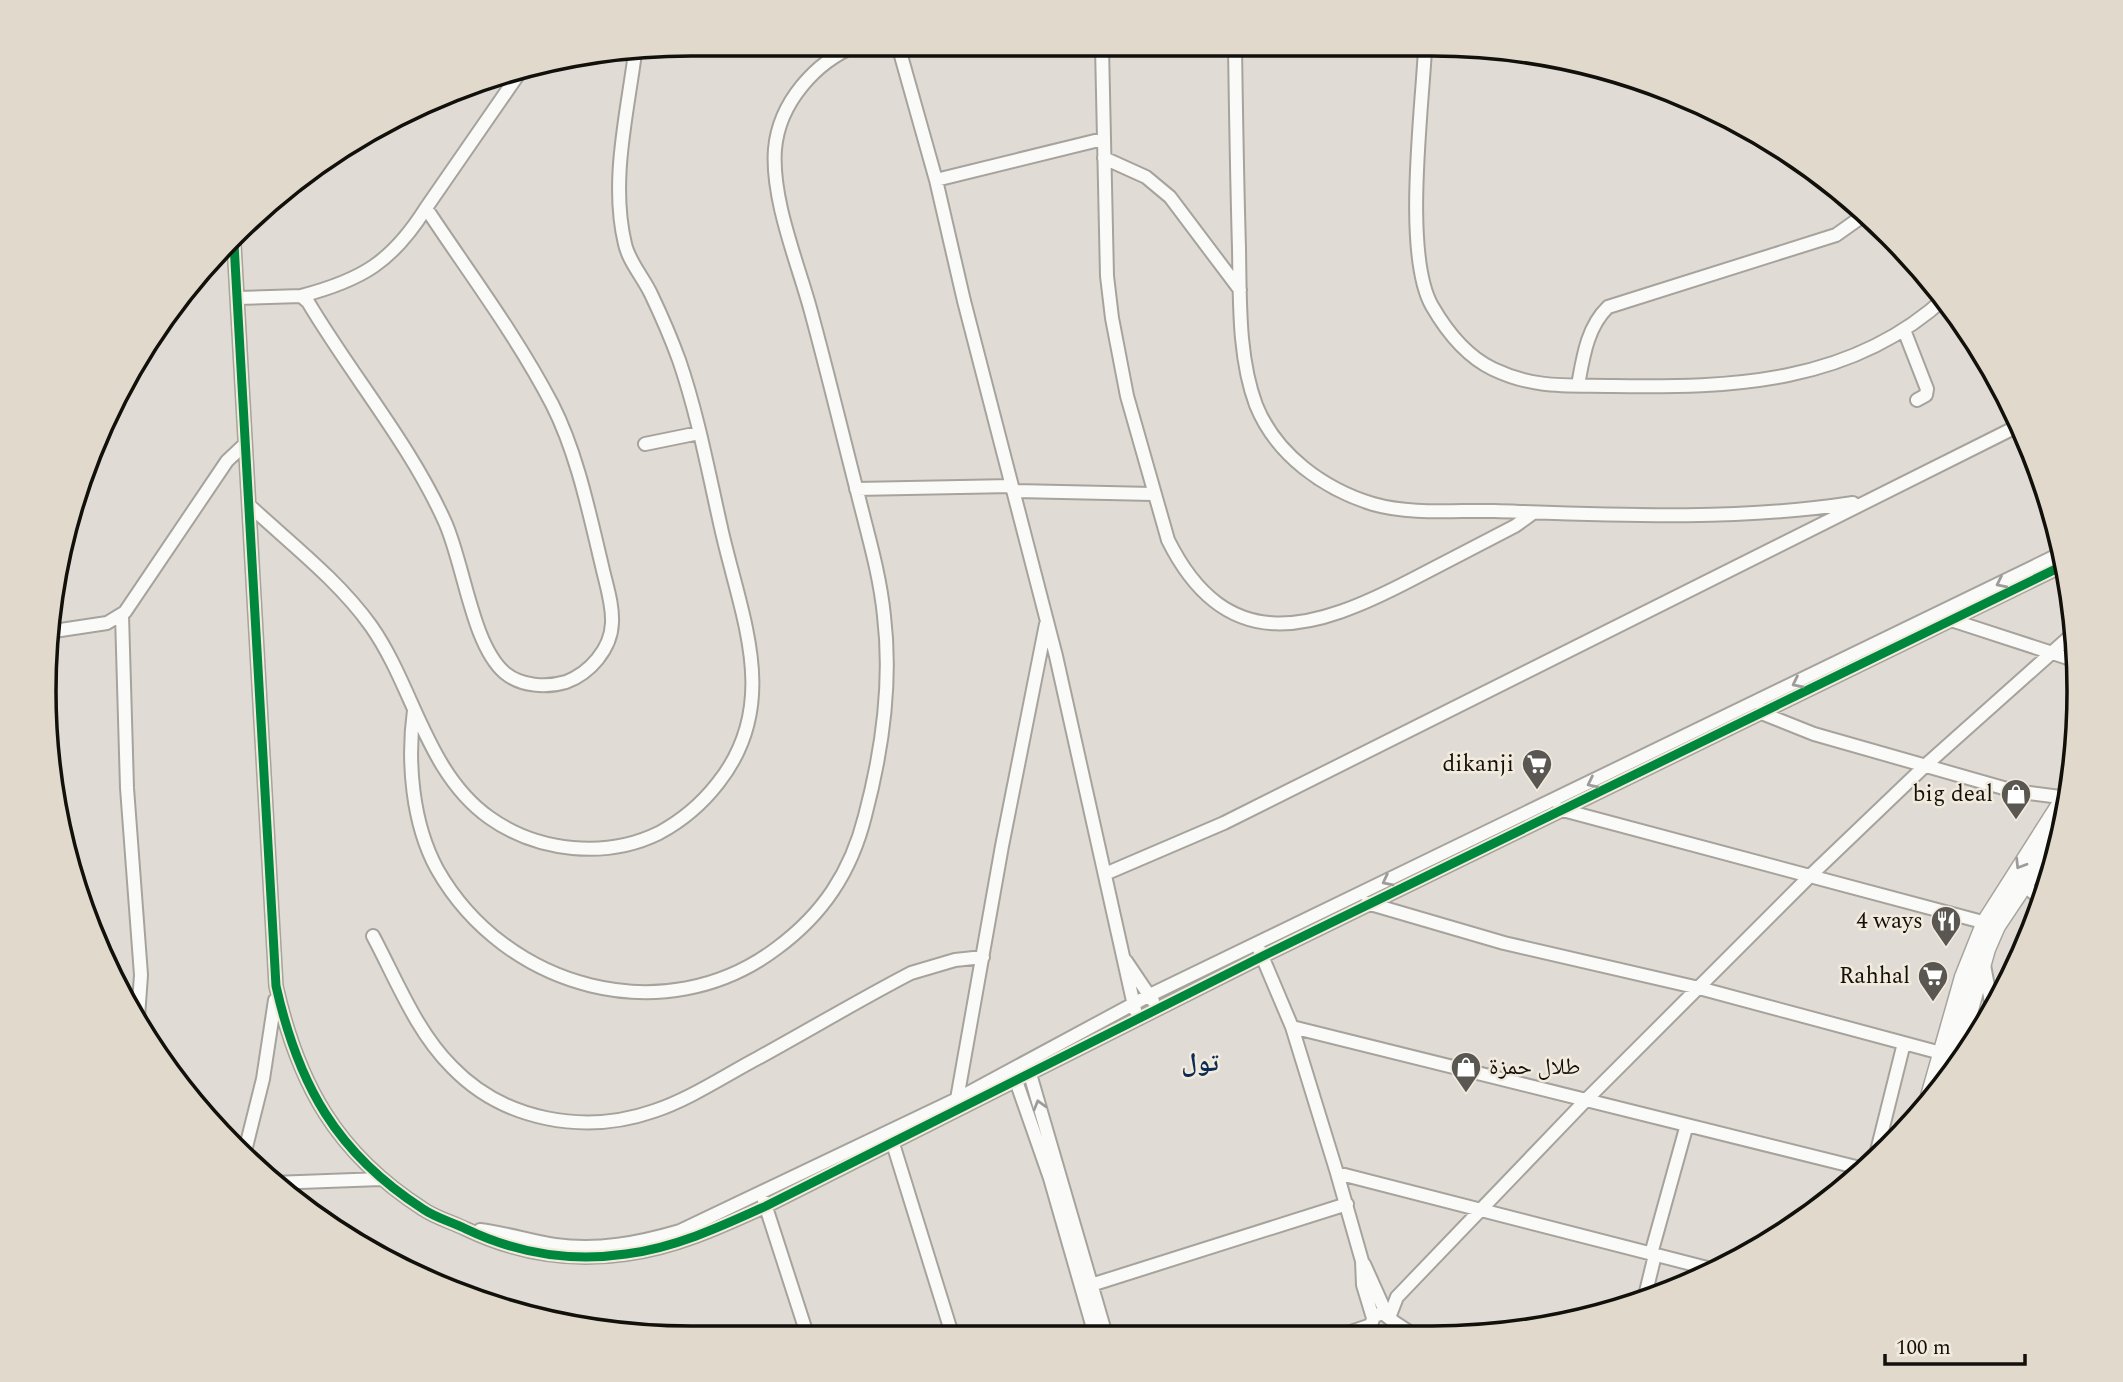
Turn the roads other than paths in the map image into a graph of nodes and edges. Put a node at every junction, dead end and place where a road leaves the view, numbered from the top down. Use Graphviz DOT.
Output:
graph roads {
  1 [pos="835,56"];
  2 [pos="901,56"];
  3 [pos="1102,56"];
  4 [pos="1236,56"];
  5 [pos="1425,56"];
  6 [pos="634,58"];
  7 [pos="513,82"];
  8 [pos="1103,139"];
  9 [pos="1104,158"];
  10 [pos="936,180"];
  11 [pos="426,208"];
  12 [pos="1857,220"];
  13 [pos="234,250"];
  14 [pos="1240,290"];
  15 [pos="301,296"];
  16 [pos="237,298"];
  17 [pos="1936,304"];
  18 [pos="1904,330"];
  19 [pos="1577,385"];
  20 [pos="1917,400"];
  21 [pos="2011,430"];
  22 [pos="699,433"];
  23 [pos="245,444"];
  24 [pos="645,444"];
  25 [pos="856,489"];
  26 [pos="1013,489"];
  27 [pos="1153,494"];
  28 [pos="1864,501"];
  29 [pos="250,506"];
  30 [pos="1533,513"];
  31 [pos="2053,558"];
  32 [pos="2055,569"];
  33 [pos="122,615"];
  34 [pos="1947,615"];
  35 [pos="1047,620"];
  36 [pos="59,630"];
  37 [pos="2065,640"];
  38 [pos="2050,651"];
  39 [pos="2066,657"];
  40 [pos="1760,708"];
  41 [pos="414,710"];
  42 [pos="1927,764"];
  43 [pos="2059,793"];
  44 [pos="1558,806"];
  45 [pos="2055,817"];
  46 [pos="2045,853"];
  47 [pos="1105,874"];
  48 [pos="1811,875"];
  49 [pos="2024,885"];
  50 [pos="2034,893"];
  51 [pos="1365,899"];
  52 [pos="1991,924"];
  53 [pos="373,936"];
  54 [pos="1260,951"];
  55 [pos="983,957"];
  56 [pos="1124,957"];
  57 [pos="1983,962"];
  58 [pos="276,986"];
  59 [pos="1699,988"];
  60 [pos="1150,995"];
  61 [pos="1989,995"];
  62 [pos="139,1004"];
  63 [pos="1132,1004"];
  64 [pos="1158,1010"];
  65 [pos="1139,1020"];
  66 [pos="1292,1027"];
  67 [pos="1904,1043"];
  68 [pos="1960,1043"];
  69 [pos="1941,1053"];
  70 [pos="1030,1074"];
  71 [pos="1015,1076"];
  72 [pos="1933,1081"];
  73 [pos="957,1099"];
  74 [pos="1587,1099"];
  75 [pos="1686,1128"];
  76 [pos="891,1137"];
  77 [pos="1879,1142"];
  78 [pos="246,1144"];
  79 [pos="1853,1166"];
  80 [pos="1337,1173"];
  81 [pos="382,1179"];
  82 [pos="289,1182"];
  83 [pos="763,1200"];
  84 [pos="1347,1204"];
  85 [pos="1482,1210"];
  86 [pos="1067,1221"];
  87 [pos="1075,1248"];
  88 [pos="1653,1254"];
  89 [pos="1362,1261"];
  90 [pos="1701,1266"];
  91 [pos="1091,1285"];
  92 [pos="1646,1288"];
  93 [pos="1390,1317"];
  94 [pos="804,1326"];
  95 [pos="950,1326"];
  96 [pos="1093,1326"];
  97 [pos="1104,1326"];
  98 [pos="1377,1326"];
  99 [pos="1383,1326"];
  100 [pos="1383,1326"];
  101 [pos="1402,1326"];
  1 -- 25 [label="street"];
  2 -- 10 [label="street"];
  3 -- 8 [label="street"];
  4 -- 14 [label="street"];
  5 -- 19 [label="street"];
  6 -- 22 [label="street"];
  7 -- 11 [label="street"];
  8 -- 9 [label="street"];
  8 -- 10 [label="street"];
  9 -- 14 [label="street"];
  9 -- 27 [label="street"];
  10 -- 26 [label="street"];
  11 -- 15 [label="street"];
  11 -- 15 [label="street"];
  12 -- 19 [label="street"];
  13 -- 16 [label="street"];
  14 -- 30 [label="street"];
  15 -- 16 [label="street"];
  16 -- 23 [label="street"];
  17 -- 18 [label="street"];
  18 -- 19 [label="street"];
  18 -- 20 [label="street"];
  21 -- 28 [label="street"];
  22 -- 24 [label="street"];
  22 -- 41 [label="street"];
  23 -- 29 [label="street"];
  23 -- 33 [label="street"];
  25 -- 26 [label="street"];
  25 -- 41 [label="street"];
  26 -- 27 [label="street"];
  26 -- 35 [label="street"];
  27 -- 30 [label="street"];
  28 -- 30 [label="street"];
  28 -- 47 [label="street"];
  29 -- 41 [label="street"];
  29 -- 58 [label="street"];
  31 -- 34 [label="street, one-way"];
  32 -- 34 [label="street"];
  33 -- 36 [label="street"];
  33 -- 62 [label="street"];
  34 -- 38 [label="street"];
  34 -- 40 [label="street"];
  35 -- 47 [label="street"];
  35 -- 55 [label="street"];
  37 -- 38 [label="street"];
  38 -- 39 [label="street"];
  38 -- 42 [label="street"];
  40 -- 42 [label="street"];
  40 -- 44 [label="street"];
  42 -- 43 [label="street"];
  42 -- 48 [label="street"];
  44 -- 48 [label="street"];
  44 -- 51 [label="street"];
  45 -- 52 [label="main road, one-way"];
  46 -- 49 [label="main road"];
  47 -- 56 [label="street"];
  48 -- 52 [label="street"];
  48 -- 59 [label="street"];
  49 -- 50 [label="street"];
  49 -- 52 [label="main road"];
  51 -- 54 [label="street"];
  51 -- 59 [label="street"];
  52 -- 57 [label="main road"];
  52 -- 69 [label="main road"];
  53 -- 55 [label="street"];
  54 -- 60 [label="street"];
  54 -- 64 [label="street"];
  54 -- 66 [label="street"];
  55 -- 73 [label="street"];
  56 -- 60 [label="street"];
  56 -- 63 [label="street"];
  57 -- 61 [label="street"];
  57 -- 68 [label="main road"];
  58 -- 78 [label="street"];
  58 -- 81 [label="street"];
  59 -- 67 [label="street"];
  59 -- 74 [label="street"];
  60 -- 63 [label="street"];
  60 -- 64 [label="street"];
  63 -- 65 [label="street"];
  63 -- 71 [label="street"];
  64 -- 65 [label="street"];
  65 -- 70 [label="street"];
  66 -- 74 [label="street"];
  66 -- 80 [label="street"];
  67 -- 69 [label="street"];
  67 -- 77 [label="street"];
  69 -- 72 [label="main road"];
  70 -- 71 [label="street"];
  86 -- 70 [label="street, one-way"];
  71 -- 73 [label="street"];
  71 -- 76 [label="street"];
  71 -- 86 [label="street"];
  73 -- 76 [label="street"];
  74 -- 75 [label="street"];
  74 -- 85 [label="street"];
  75 -- 79 [label="street"];
  75 -- 88 [label="street"];
  76 -- 83 [label="street"];
  76 -- 95 [label="street"];
  80 -- 84 [label="street"];
  80 -- 85 [label="street"];
  81 -- 82 [label="street"];
  81 -- 83 [label="street"];
  83 -- 94 [label="street"];
  84 -- 89 [label="street"];
  84 -- 91 [label="street"];
  85 -- 88 [label="street"];
  85 -- 93 [label="street"];
  86 -- 87 [label="street"];
  87 -- 91 [label="street"];
  87 -- 96 [label="street"];
  88 -- 90 [label="street"];
  88 -- 92 [label="street"];
  89 -- 93 [label="street"];
  89 -- 98 [label="street"];
  91 -- 97 [label="street"];
  93 -- 99 [label="street"];
  93 -- 100 [label="street"];
  93 -- 101 [label="street"];
}
